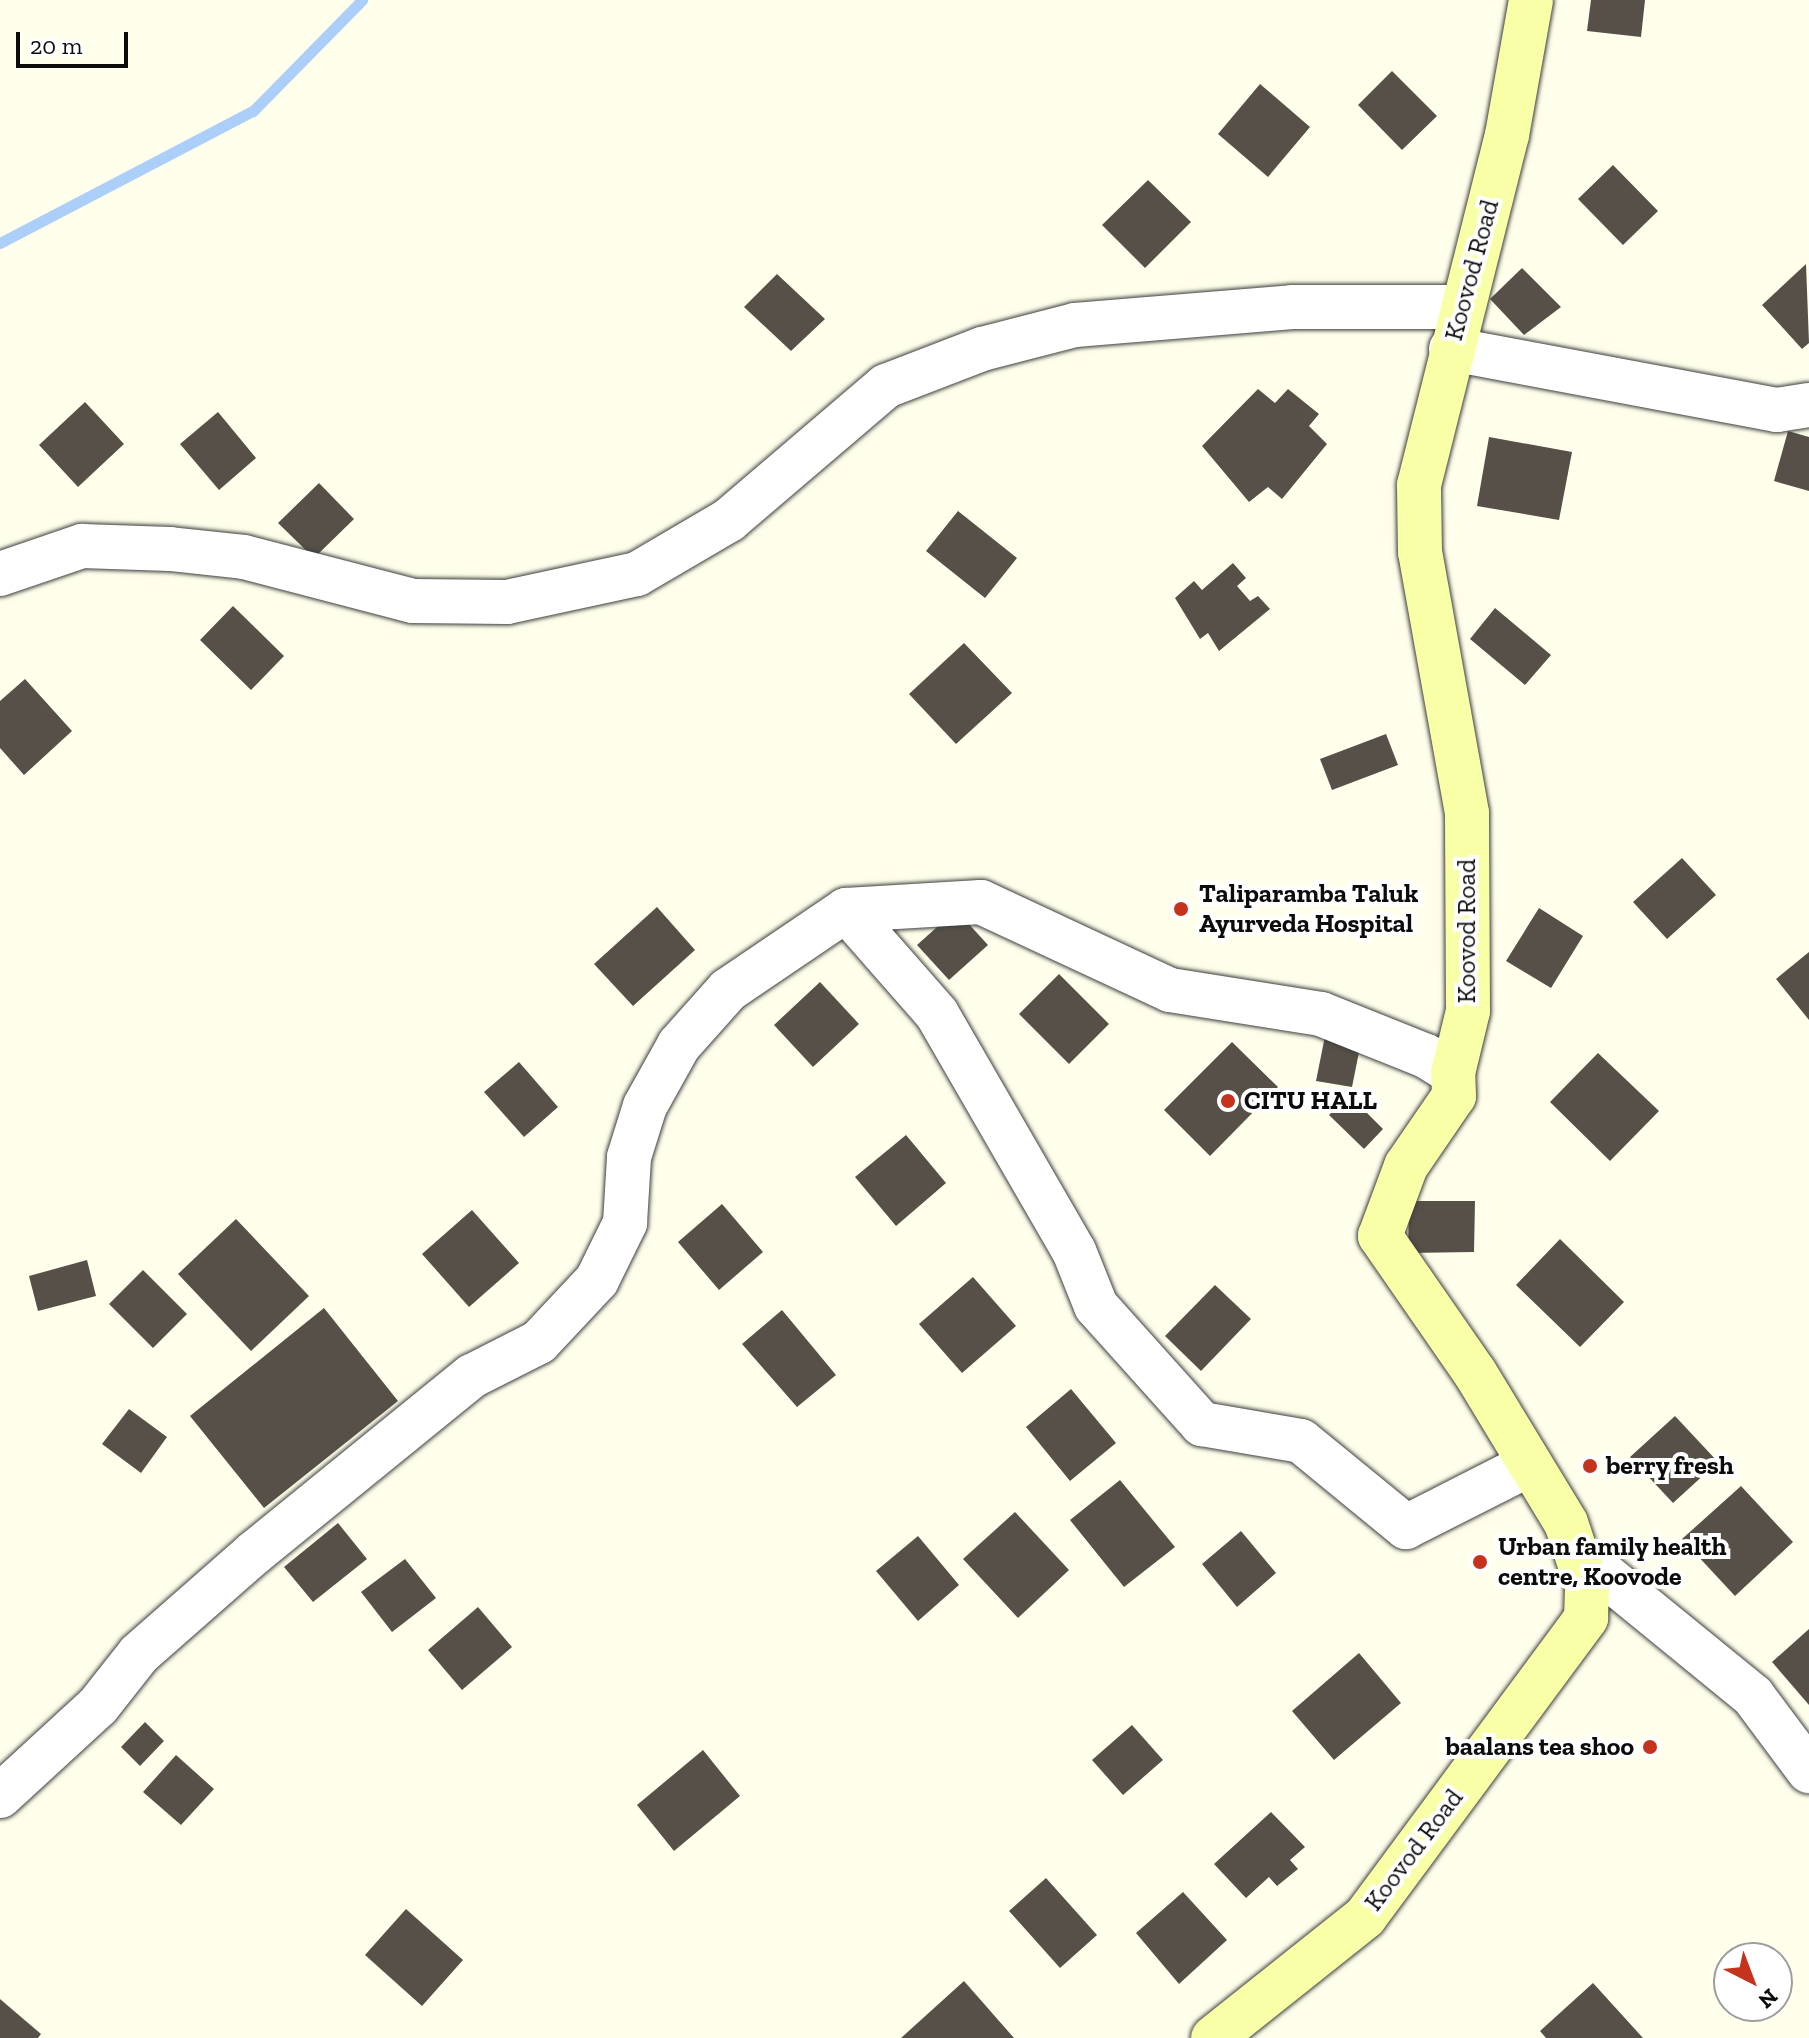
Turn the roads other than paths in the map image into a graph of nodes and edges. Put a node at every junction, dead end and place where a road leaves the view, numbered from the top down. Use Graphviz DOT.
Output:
graph roads {
  1 [pos="1531,0"];
  2 [pos="1461,307"];
  3 [pos="1451,349"];
  4 [pos="1809,405"];
  5 [pos="0,574"];
  6 [pos="846,910"];
  7 [pos="1453,1073"];
  8 [pos="1530,1464"];
  9 [pos="1587,1586"];
  10 [pos="1809,1771"];
  11 [pos="0,1796"];
  12 [pos="1213,2038"];
  1 -- 2 [label="main road, Koovod Road"];
  2 -- 3 [label="main road, Koovod Road"];
  2 -- 5 [label="street"];
  3 -- 4 [label="street"];
  3 -- 7 [label="main road, Koovod Road"];
  6 -- 7 [label="street"];
  6 -- 8 [label="street"];
  6 -- 11 [label="street"];
  7 -- 8 [label="main road, Koovod Road"];
  8 -- 9 [label="main road, Koovod Road"];
  9 -- 10 [label="street"];
  9 -- 12 [label="main road, Koovod Road"];
}
